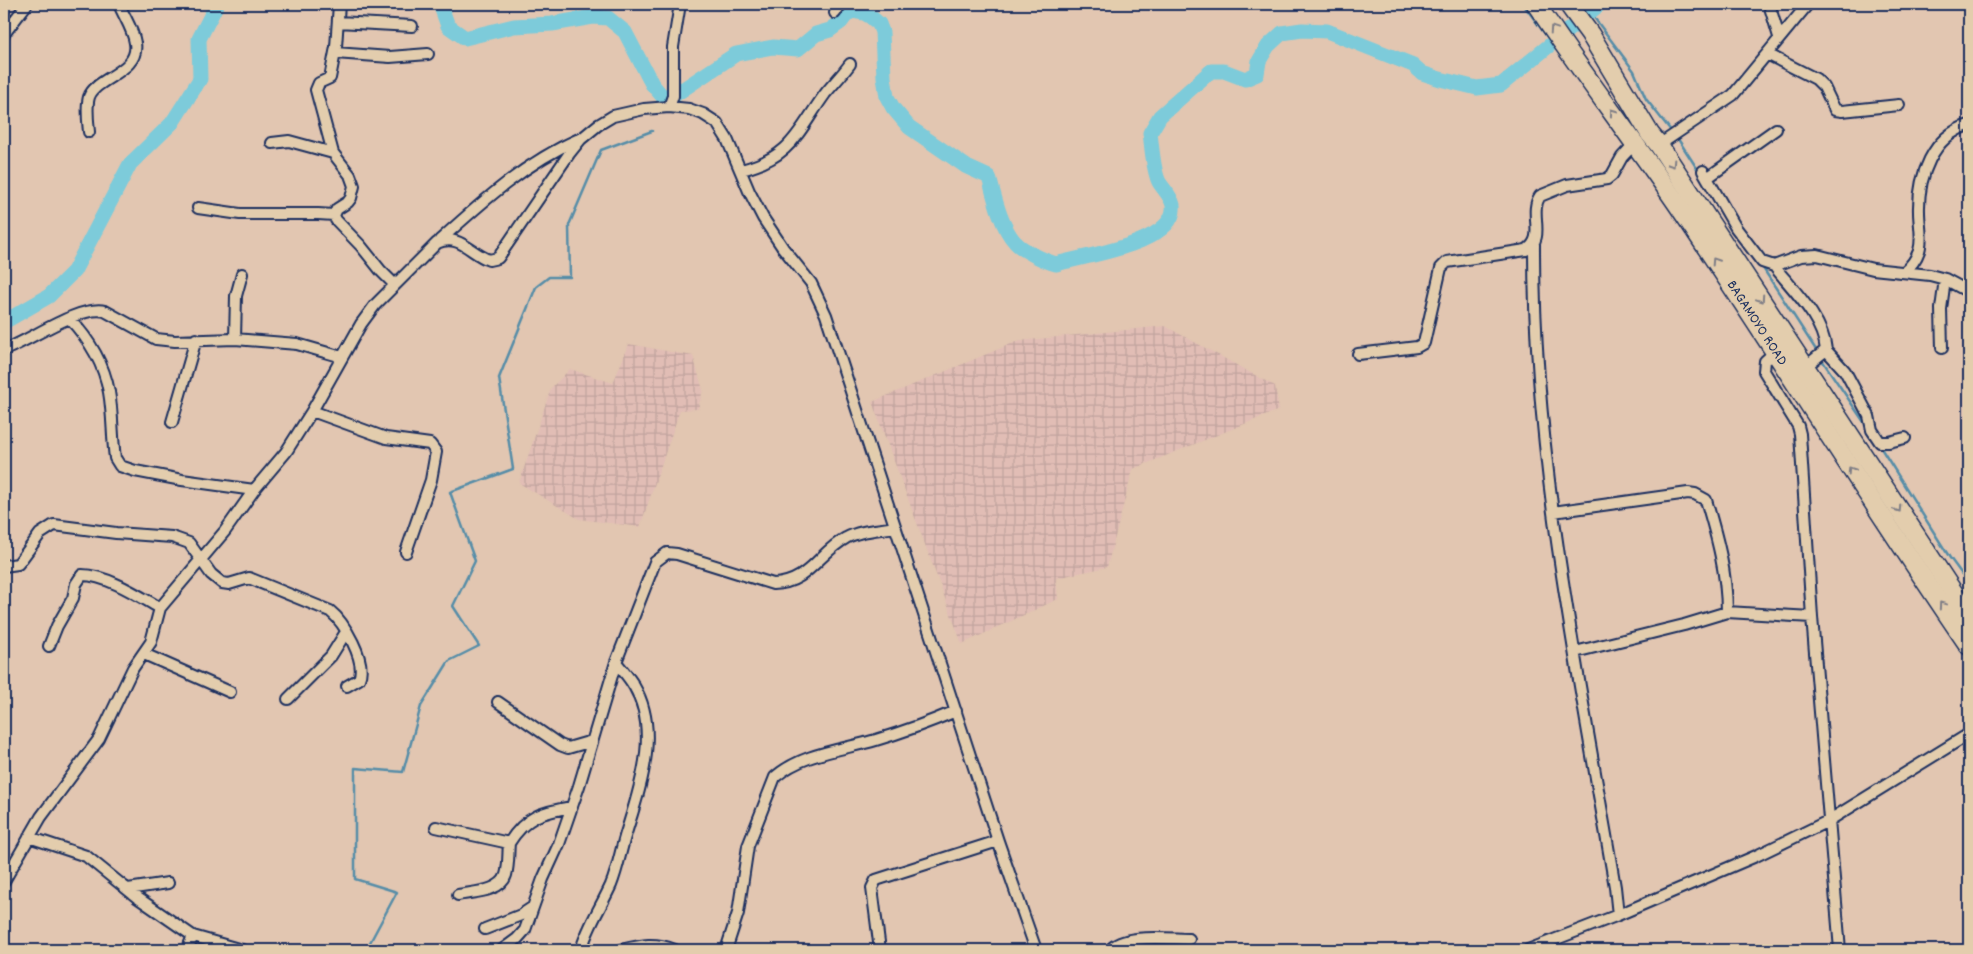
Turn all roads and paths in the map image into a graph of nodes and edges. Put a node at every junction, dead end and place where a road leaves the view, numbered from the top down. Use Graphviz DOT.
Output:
graph roads {
  1 [pos="26,4"];
  2 [pos="119,4"];
  3 [pos="339,4"];
  4 [pos="680,4"];
  5 [pos="841,4"];
  6 [pos="1568,4"];
  7 [pos="1769,4"];
  8 [pos="1808,4"];
  9 [pos="1538,7"];
  10 [pos="834,14"];
  11 [pos="338,22"];
  12 [pos="412,26"];
  13 [pos="4,34"];
  14 [pos="1779,37"];
  15 [pos="335,53"];
  16 [pos="428,54"];
  17 [pos="1767,54"];
  18 [pos="850,64"];
  19 [pos="1899,105"];
  20 [pos="669,107"];
  21 [pos="1969,125"];
  22 [pos="1776,129"];
  23 [pos="89,132"];
  24 [pos="581,139"];
  25 [pos="1636,142"];
  26 [pos="272,144"];
  27 [pos="1659,145"];
  28 [pos="333,153"];
  29 [pos="741,170"];
  30 [pos="198,208"];
  31 [pos="334,216"];
  32 [pos="437,243"];
  33 [pos="1534,244"];
  34 [pos="1774,266"];
  35 [pos="1904,272"];
  36 [pos="242,274"];
  37 [pos="1945,279"];
  38 [pos="394,284"];
  39 [pos="1969,292"];
  40 [pos="69,318"];
  41 [pos="235,339"];
  42 [pos="196,340"];
  43 [pos="1942,348"];
  44 [pos="4,350"];
  45 [pos="1826,350"];
  46 [pos="1775,352"];
  47 [pos="1358,354"];
  48 [pos="342,357"];
  49 [pos="1805,367"];
  50 [pos="312,411"];
  51 [pos="172,422"];
  52 [pos="1905,438"];
  53 [pos="254,490"];
  54 [pos="1553,512"];
  55 [pos="895,526"];
  56 [pos="406,552"];
  57 [pos="201,559"];
  58 [pos="4,566"];
  59 [pos="160,608"];
  60 [pos="1727,612"];
  61 [pos="1812,616"];
  62 [pos="1969,616"];
  63 [pos="346,632"];
  64 [pos="49,646"];
  65 [pos="1969,646"];
  66 [pos="1575,652"];
  67 [pos="144,654"];
  68 [pos="616,662"];
  69 [pos="347,686"];
  70 [pos="230,692"];
  71 [pos="288,699"];
  72 [pos="498,702"];
  73 [pos="956,711"];
  74 [pos="1969,734"];
  75 [pos="592,741"];
  76 [pos="572,807"];
  77 [pos="1828,821"];
  78 [pos="436,827"];
  79 [pos="29,837"];
  80 [pos="998,841"];
  81 [pos="509,843"];
  82 [pos="4,881"];
  83 [pos="168,883"];
  84 [pos="128,889"];
  85 [pos="458,895"];
  86 [pos="533,907"];
  87 [pos="1618,915"];
  88 [pos="485,929"];
  89 [pos="193,936"];
  90 [pos="1189,940"];
  91 [pos="187,950"];
  92 [pos="242,950"];
  93 [pos="502,950"];
  94 [pos="581,950"];
  95 [pos="621,950"];
  96 [pos="675,950"];
  97 [pos="726,950"];
  98 [pos="880,950"];
  99 [pos="1036,950"];
  100 [pos="1110,950"];
  101 [pos="1528,950"];
  102 [pos="1840,950"];
  1 -- 13 [label="street"];
  2 -- 23 [label="street"];
  3 -- 11 [label="street"];
  4 -- 20 [label="street"];
  5 -- 10 [label="street"];
  6 -- 27 [label="highway, BAGAMOYO ROAD"];
  7 -- 14 [label="street"];
  8 -- 14 [label="street"];
  25 -- 9 [label="highway, BAGAMOYO ROAD, one-way"];
  11 -- 12 [label="street"];
  11 -- 15 [label="street"];
  14 -- 17 [label="street"];
  15 -- 16 [label="street"];
  15 -- 28 [label="street"];
  17 -- 19 [label="street"];
  17 -- 27 [label="street"];
  18 -- 29 [label="street"];
  20 -- 24 [label="street"];
  20 -- 29 [label="street"];
  21 -- 35 [label="street"];
  22 -- 34 [label="street"];
  24 -- 32 [label="street"];
  24 -- 32 [label="street"];
  25 -- 33 [label="street"];
  46 -- 25 [label="highway, BAGAMOYO ROAD, one-way"];
  26 -- 28 [label="street"];
  27 -- 49 [label="highway, BAGAMOYO ROAD, one-way"];
  28 -- 31 [label="street"];
  29 -- 55 [label="street"];
  30 -- 31 [label="street"];
  31 -- 38 [label="street"];
  32 -- 38 [label="street"];
  33 -- 47 [label="street"];
  33 -- 54 [label="street"];
  34 -- 35 [label="street"];
  34 -- 45 [label="street"];
  35 -- 37 [label="street"];
  36 -- 41 [label="street"];
  37 -- 39 [label="street"];
  37 -- 43 [label="street"];
  38 -- 48 [label="street"];
  40 -- 42 [label="street"];
  40 -- 44 [label="street"];
  40 -- 53 [label="street"];
  41 -- 42 [label="street"];
  41 -- 48 [label="street"];
  42 -- 51 [label="street"];
  45 -- 49 [label="street"];
  45 -- 52 [label="street"];
  46 -- 61 [label="street"];
  65 -- 46 [label="highway, BAGAMOYO ROAD, one-way"];
  48 -- 50 [label="street"];
  49 -- 62 [label="highway, BAGAMOYO ROAD, one-way"];
  50 -- 53 [label="street"];
  50 -- 56 [label="street"];
  53 -- 57 [label="street"];
  54 -- 60 [label="street"];
  54 -- 66 [label="street"];
  55 -- 68 [label="street"];
  55 -- 73 [label="street"];
  57 -- 58 [label="street"];
  57 -- 59 [label="street"];
  57 -- 63 [label="street"];
  59 -- 64 [label="street"];
  59 -- 67 [label="street"];
  60 -- 61 [label="street"];
  60 -- 66 [label="street"];
  61 -- 77 [label="street"];
  63 -- 69 [label="street"];
  63 -- 71 [label="street"];
  66 -- 87 [label="street"];
  67 -- 70 [label="street"];
  67 -- 79 [label="street"];
  68 -- 75 [label="street"];
  68 -- 94 [label="street"];
  72 -- 75 [label="street"];
  73 -- 80 [label="street"];
  73 -- 97 [label="street"];
  74 -- 77 [label="street"];
  75 -- 76 [label="street"];
  76 -- 81 [label="street"];
  76 -- 86 [label="street"];
  77 -- 87 [label="street"];
  77 -- 102 [label="street"];
  78 -- 81 [label="street"];
  79 -- 82 [label="street"];
  79 -- 84 [label="street"];
  80 -- 98 [label="street"];
  80 -- 99 [label="street"];
  81 -- 85 [label="street"];
  83 -- 84 [label="street"];
  84 -- 89 [label="street"];
  86 -- 88 [label="street"];
  86 -- 93 [label="street"];
  87 -- 101 [label="street"];
  89 -- 91 [label="street"];
  89 -- 92 [label="street"];
  90 -- 100 [label="street"];
  95 -- 96 [label="street"];
}
